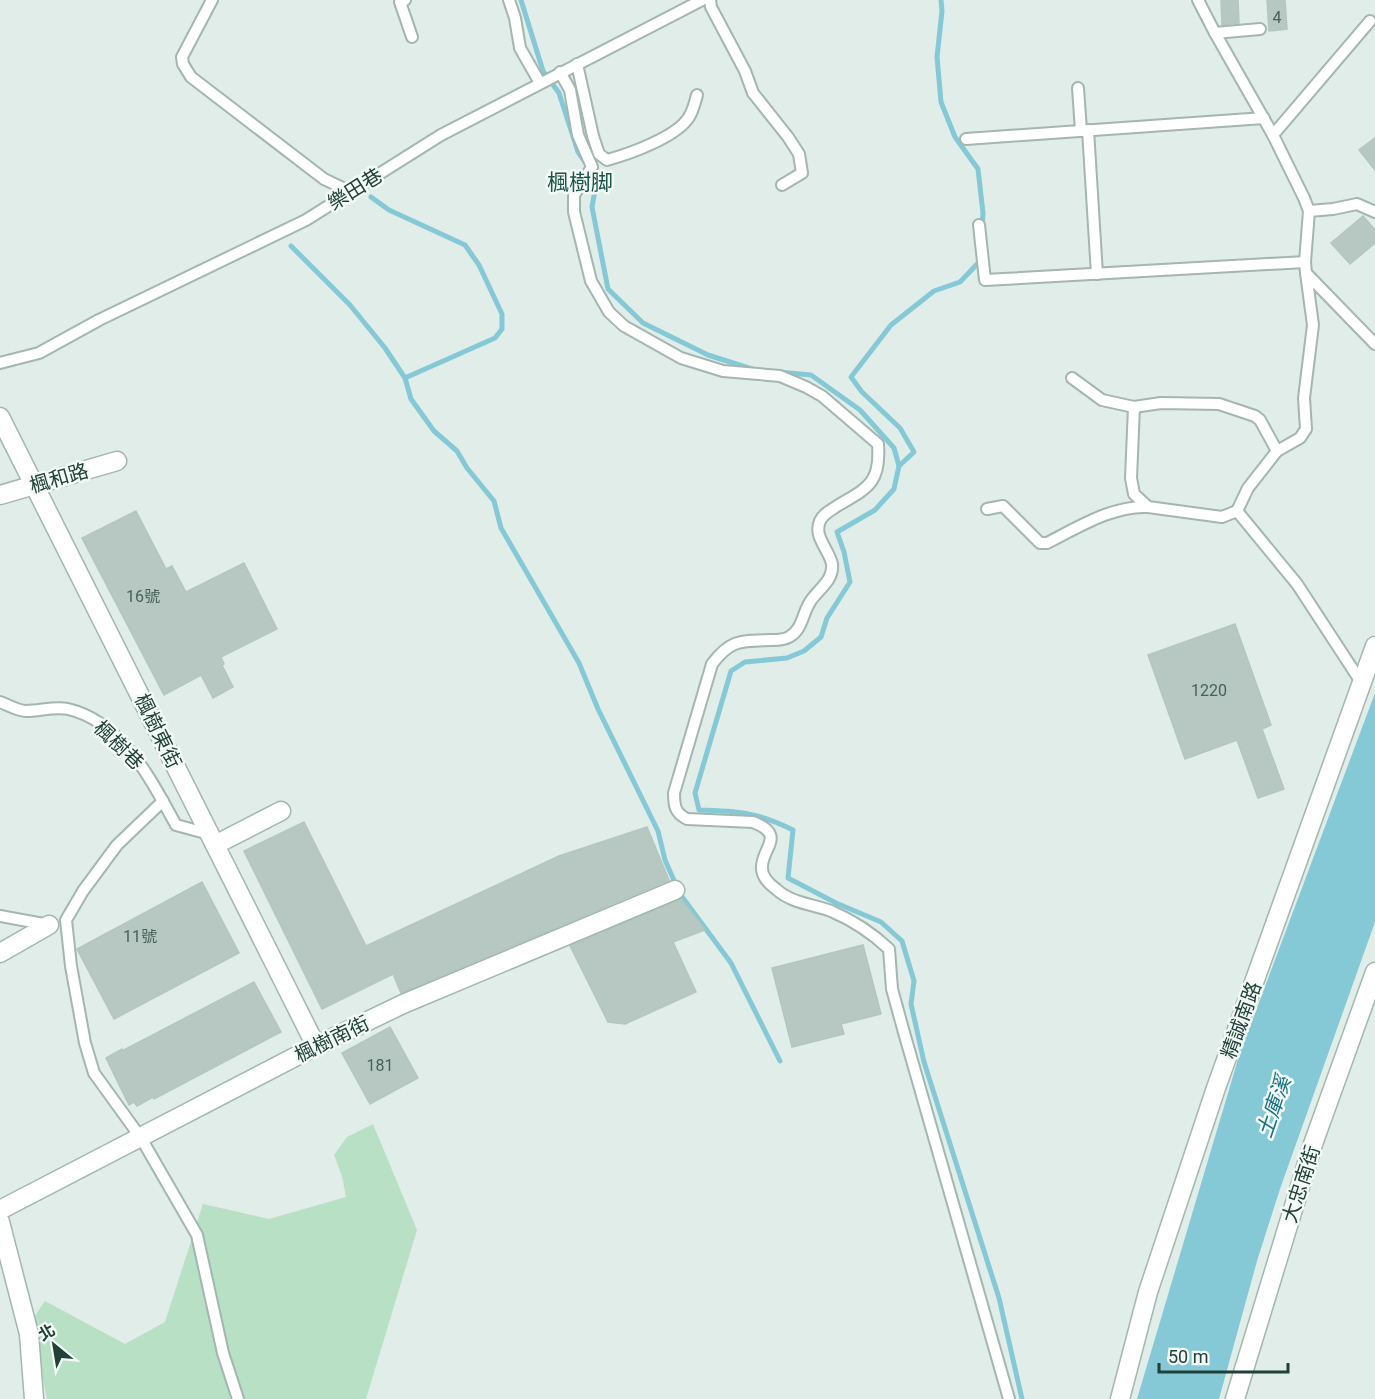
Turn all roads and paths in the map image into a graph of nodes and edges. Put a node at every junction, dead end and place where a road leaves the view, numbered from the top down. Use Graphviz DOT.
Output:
graph roads {
  1 [pos="212,0"];
  2 [pos="405,0"];
  3 [pos="509,0"];
  4 [pos="702,0"];
  5 [pos="710,0"];
  6 [pos="1198,0"];
  7 [pos="1370,21"];
  8 [pos="1260,29"];
  9 [pos="1215,33"];
  10 [pos="412,37"];
  11 [pos="577,64"];
  12 [pos="560,72"];
  13 [pos="540,83"];
  14 [pos="1078,88"];
  15 [pos="698,95"];
  16 [pos="1264,118"];
  17 [pos="1084,131"];
  18 [pos="1273,135"];
  19 [pos="966,139"];
  20 [pos="782,185"];
  21 [pos="351,192"];
  22 [pos="1309,211"];
  23 [pos="1375,212"];
  24 [pos="979,225"];
  25 [pos="1306,268"];
  26 [pos="1097,274"];
  27 [pos="1375,345"];
  28 [pos="0,363"];
  29 [pos="1072,378"];
  30 [pos="1134,407"];
  31 [pos="0,417"];
  32 [pos="1277,451"];
  33 [pos="117,461"];
  34 [pos="35,485"];
  35 [pos="0,495"];
  36 [pos="1148,507"];
  37 [pos="987,508"];
  38 [pos="1237,511"];
  39 [pos="1375,646"];
  40 [pos="1361,682"];
  41 [pos="0,702"];
  42 [pos="163,801"];
  43 [pos="281,811"];
  44 [pos="212,840"];
  45 [pos="675,890"];
  46 [pos="0,916"];
  47 [pos="49,926"];
  48 [pos="0,953"];
  49 [pos="1375,972"];
  50 [pos="316,1046"];
  51 [pos="141,1138"];
  52 [pos="0,1210"];
  53 [pos="0,1222"];
  54 [pos="34,1399"];
  55 [pos="238,1399"];
  56 [pos="1009,1399"];
  57 [pos="1120,1399"];
  58 [pos="1235,1399"];
  1 -- 21 [label="lane"];
  2 -- 10 [label="lane"];
  3 -- 13 [label="lane"];
  4 -- 11 [label="lane, 樂田巷"];
  5 -- 20 [label="lane"];
  6 -- 9 [label="lane"];
  7 -- 18 [label="lane"];
  8 -- 9 [label="lane"];
  9 -- 16 [label="lane"];
  11 -- 12 [label="lane, 樂田巷"];
  11 -- 15 [label="lane"];
  12 -- 13 [label="lane, 樂田巷"];
  12 -- 56 [label="lane"];
  13 -- 21 [label="lane, 樂田巷"];
  14 -- 17 [label="lane"];
  16 -- 17 [label="lane"];
  16 -- 18 [label="lane"];
  17 -- 19 [label="lane"];
  17 -- 26 [label="lane"];
  18 -- 22 [label="lane"];
  21 -- 28 [label="lane, 樂田巷"];
  22 -- 23 [label="lane"];
  22 -- 25 [label="lane"];
  24 -- 26 [label="lane"];
  25 -- 26 [label="lane"];
  25 -- 27 [label="lane"];
  25 -- 32 [label="lane"];
  29 -- 30 [label="lane"];
  30 -- 32 [label="lane"];
  30 -- 36 [label="lane"];
  31 -- 34 [label="street, 楓樹東街"];
  32 -- 38 [label="lane"];
  33 -- 34 [label="street, 楓和路"];
  34 -- 35 [label="street, 楓和路"];
  34 -- 44 [label="street, 楓樹東街"];
  36 -- 37 [label="lane"];
  36 -- 38 [label="lane"];
  38 -- 40 [label="lane"];
  39 -- 40 [label="street, 精誠南路"];
  40 -- 57 [label="street, 精誠南路"];
  41 -- 42 [label="lane, 楓樹巷"];
  42 -- 44 [label="lane, 楓樹巷"];
  42 -- 51 [label="lane"];
  43 -- 44 [label="street"];
  44 -- 50 [label="street, 楓樹東街"];
  45 -- 50 [label="street, 楓樹南街"];
  46 -- 47 [label="lane"];
  47 -- 48 [label="street"];
  49 -- 58 [label="street, 大忠南街"];
  50 -- 51 [label="street, 楓樹南街"];
  51 -- 52 [label="street, 楓樹南街"];
  51 -- 55 [label="lane"];
  53 -- 54 [label="street"];
}
